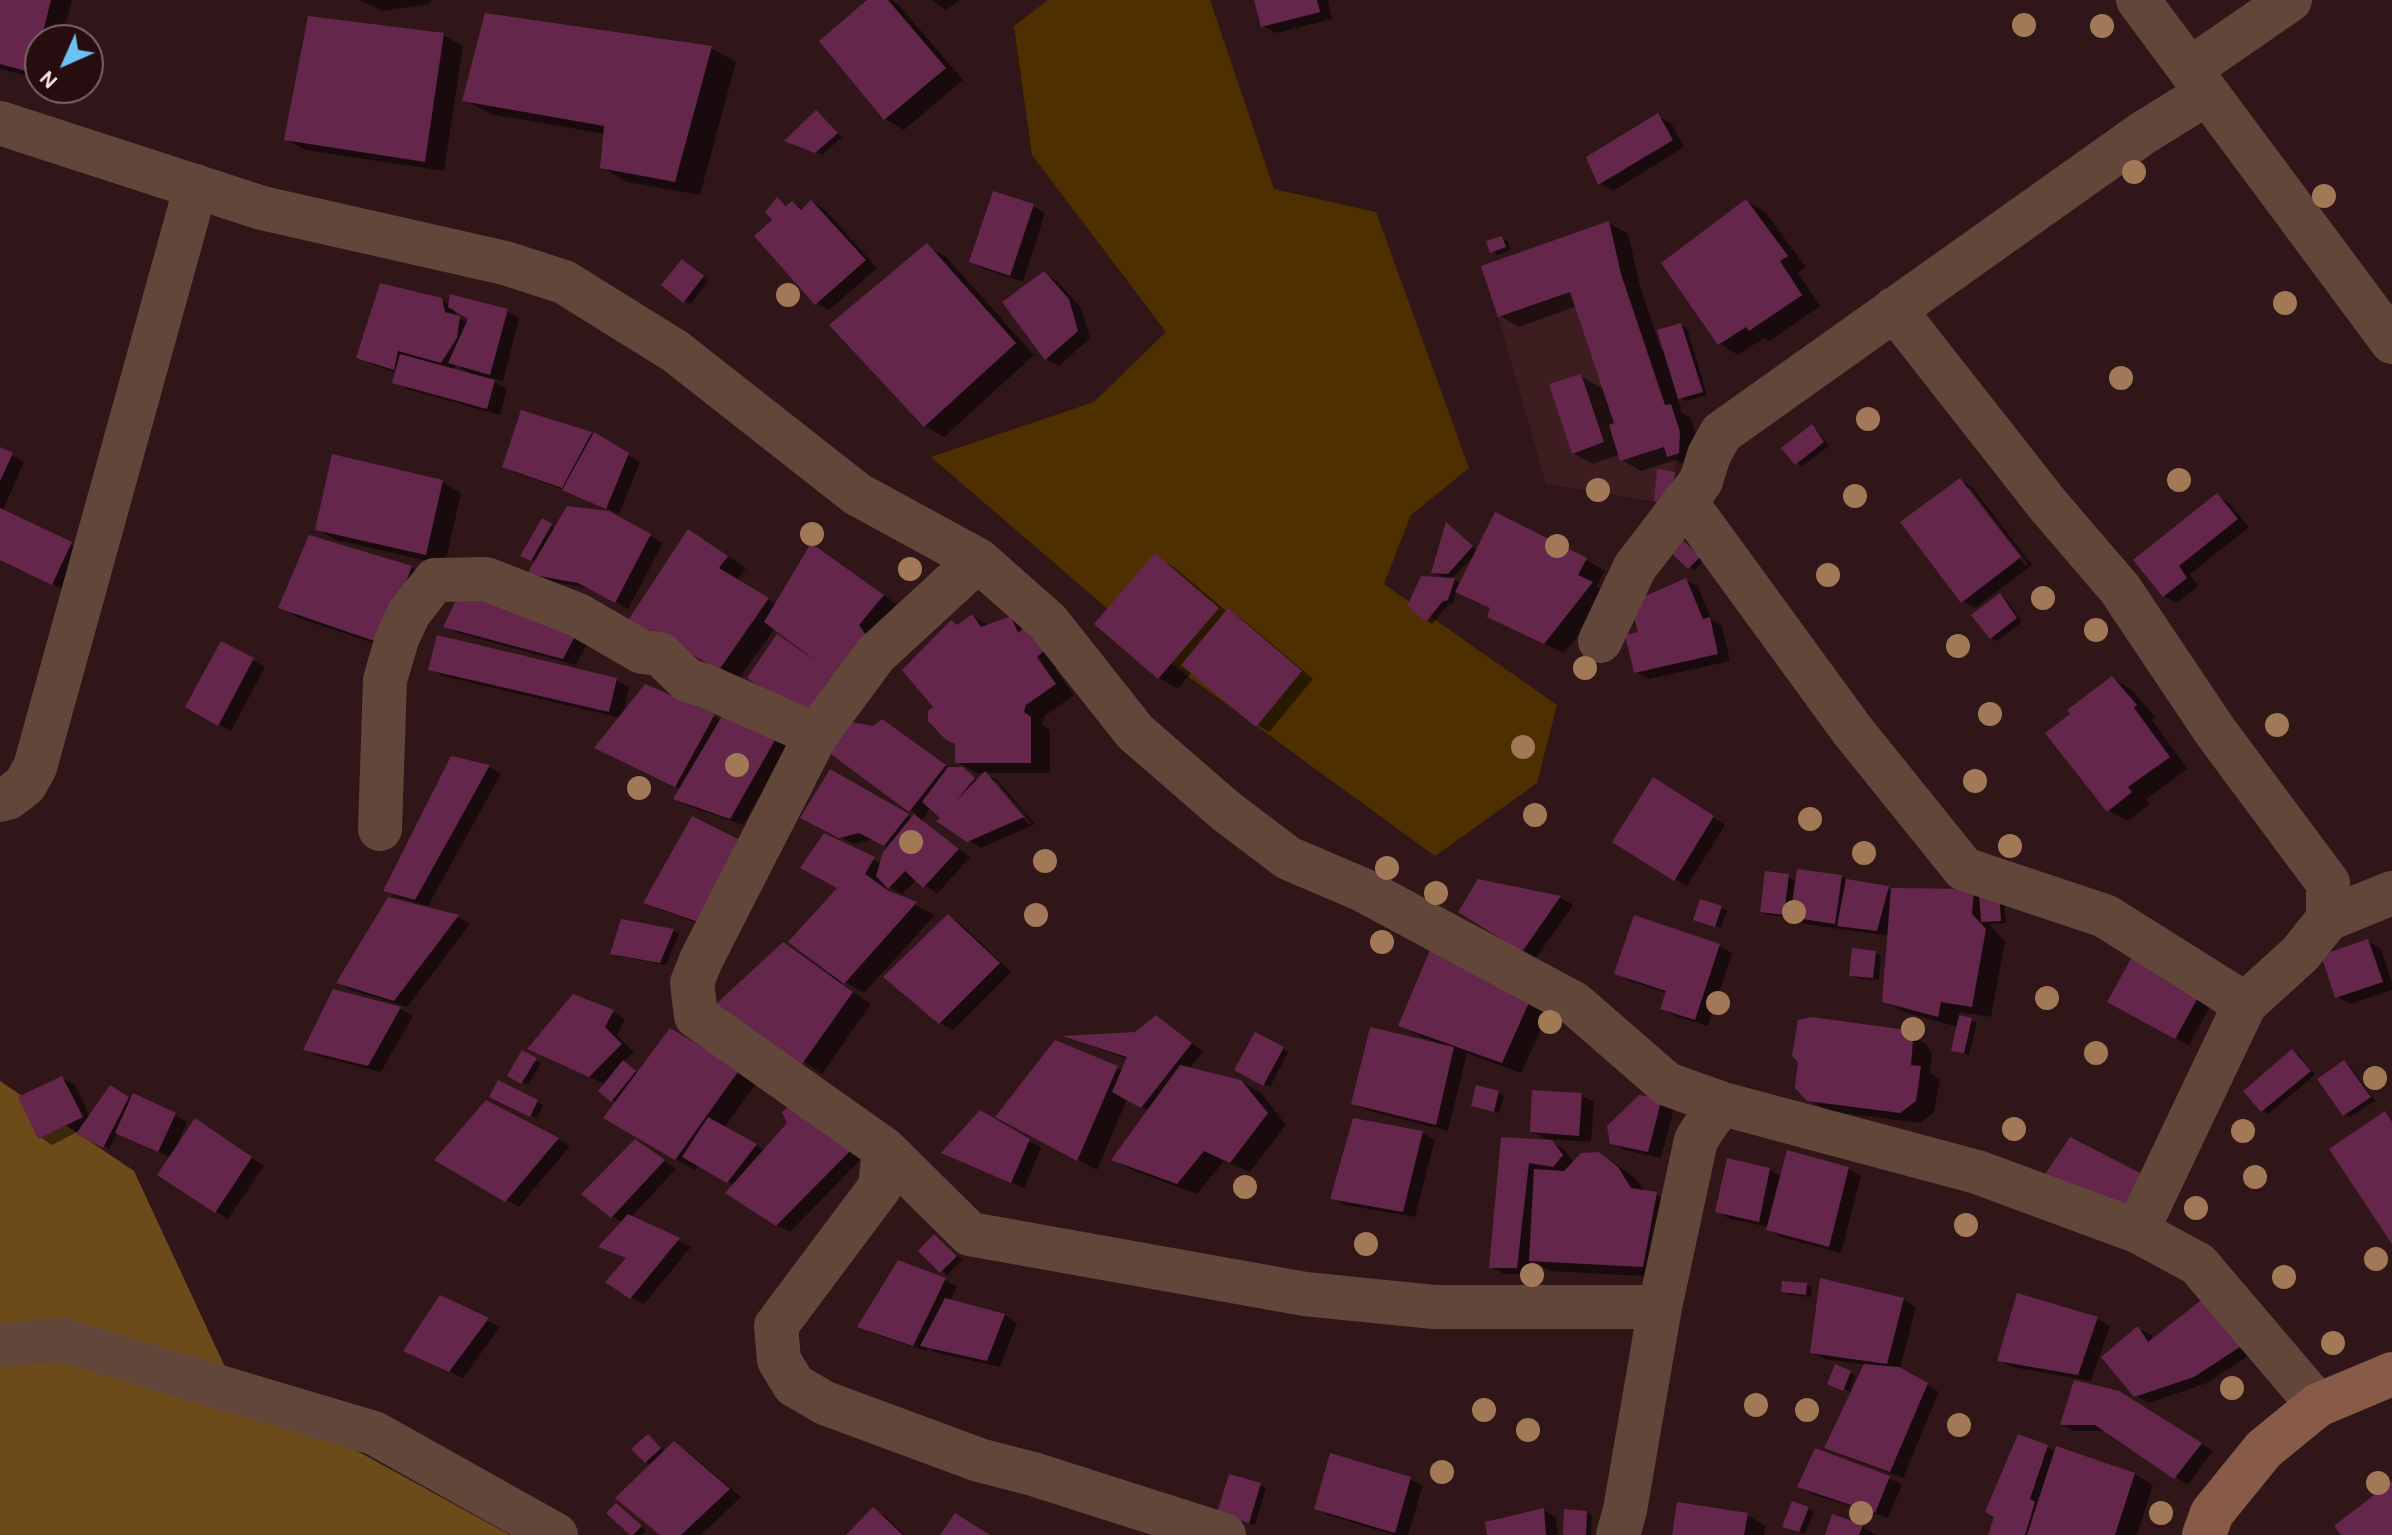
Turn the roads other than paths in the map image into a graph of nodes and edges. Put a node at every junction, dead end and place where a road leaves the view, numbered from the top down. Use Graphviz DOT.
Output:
graph roads {
  1 [pos="2138,0"];
  2 [pos="2290,0"];
  3 [pos="2198,82"];
  4 [pos="0,123"];
  5 [pos="196,186"];
  6 [pos="1894,309"];
  7 [pos="2392,342"];
  8 [pos="1685,501"];
  9 [pos="978,560"];
  10 [pos="1600,641"];
  11 [pos="816,735"];
  12 [pos="0,800"];
  13 [pos="380,829"];
  14 [pos="2392,893"];
  15 [pos="2328,919"];
  16 [pos="2245,1004"];
  17 [pos="1723,1104"];
  18 [pos="884,1149"];
  19 [pos="2137,1231"];
  20 [pos="1660,1307"];
  21 [pos="0,1345"];
  22 [pos="2392,1374"];
  23 [pos="2318,1405"];
  24 [pos="556,1535"];
  25 [pos="1224,1535"];
  26 [pos="1618,1535"];
  27 [pos="2204,1535"];
  1 -- 3 [label="street"];
  2 -- 3 [label="street"];
  3 -- 6 [label="street"];
  3 -- 7 [label="street"];
  4 -- 5 [label="street"];
  5 -- 9 [label="street"];
  5 -- 12 [label="street"];
  6 -- 8 [label="street"];
  6 -- 15 [label="street"];
  8 -- 10 [label="street"];
  8 -- 16 [label="street"];
  9 -- 11 [label="street"];
  9 -- 17 [label="street"];
  11 -- 13 [label="street"];
  11 -- 18 [label="street"];
  14 -- 15 [label="street"];
  15 -- 16 [label="street"];
  16 -- 19 [label="street"];
  17 -- 19 [label="street"];
  17 -- 20 [label="street"];
  18 -- 20 [label="street"];
  18 -- 25 [label="street"];
  19 -- 23 [label="street"];
  20 -- 26 [label="street"];
  21 -- 24 [label="street"];
  22 -- 23 [label="main road"];
  23 -- 27 [label="main road"];
}
